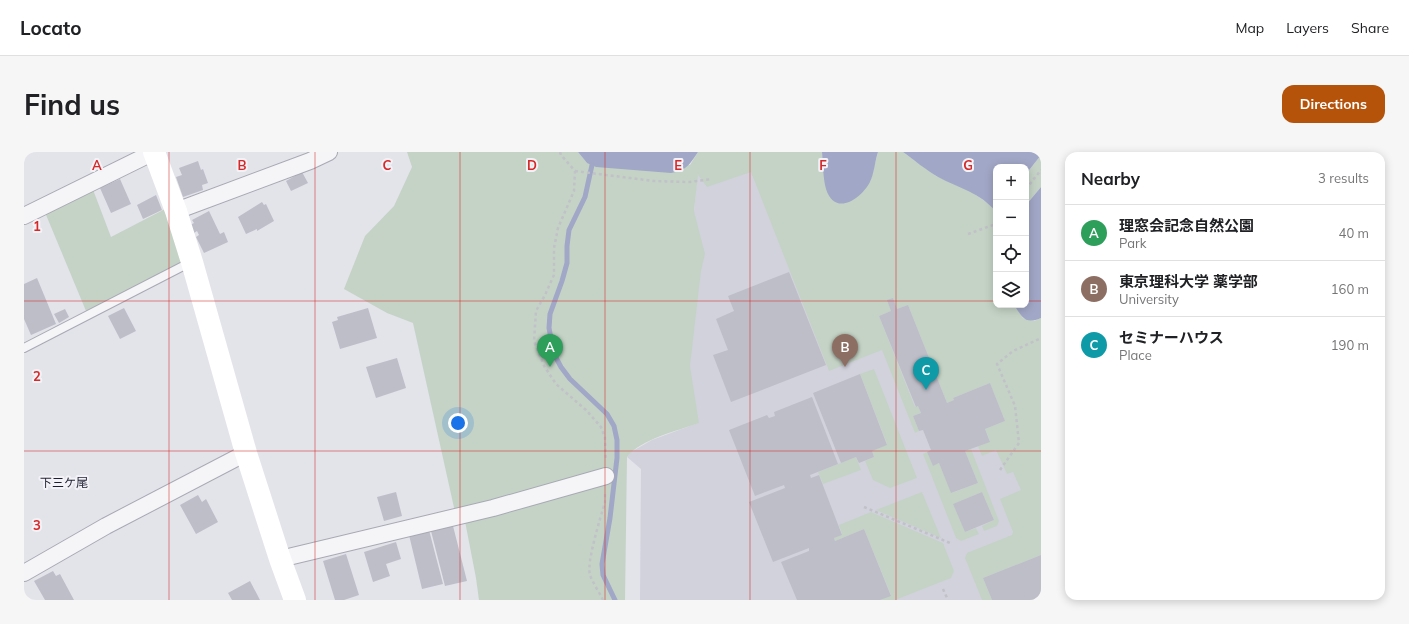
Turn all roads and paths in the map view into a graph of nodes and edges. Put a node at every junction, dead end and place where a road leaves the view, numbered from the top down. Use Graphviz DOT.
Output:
graph roads {
  1 [pos="154,152"];
  2 [pos="329,152"];
  3 [pos="560,152"];
  4 [pos="1041,170"];
  5 [pos="575,171"];
  6 [pos="712,179"];
  7 [pos="1029,185"];
  8 [pos="176,211"];
  9 [pos="24,216"];
  10 [pos="993,225"];
  11 [pos="968,234"];
  12 [pos="192,262"];
  13 [pos="1041,338"];
  14 [pos="24,348"];
  15 [pos="246,453"];
  16 [pos="1000,470"];
  17 [pos="606,476"];
  18 [pos="864,507"];
  19 [pos="950,543"];
  20 [pos="280,559"];
  21 [pos="24,573"];
  22 [pos="943,589"];
  23 [pos="295,600"];
  24 [pos="602,600"];
  25 [pos="948,600"];
  1 -- 8 [label="street"];
  1 -- 9 [label="street"];
  2 -- 8 [label="street"];
  3 -- 5 [label="path"];
  4 -- 7 [label="path"];
  5 -- 6 [label="path"];
  5 -- 17 [label="path"];
  8 -- 12 [label="street"];
  10 -- 11 [label="path"];
  12 -- 14 [label="lane"];
  12 -- 15 [label="street"];
  13 -- 16 [label="path"];
  15 -- 20 [label="street"];
  15 -- 21 [label="street"];
  17 -- 20 [label="street"];
  17 -- 24 [label="path"];
  18 -- 19 [label="path"];
  20 -- 23 [label="street"];
  22 -- 25 [label="path"];
}
